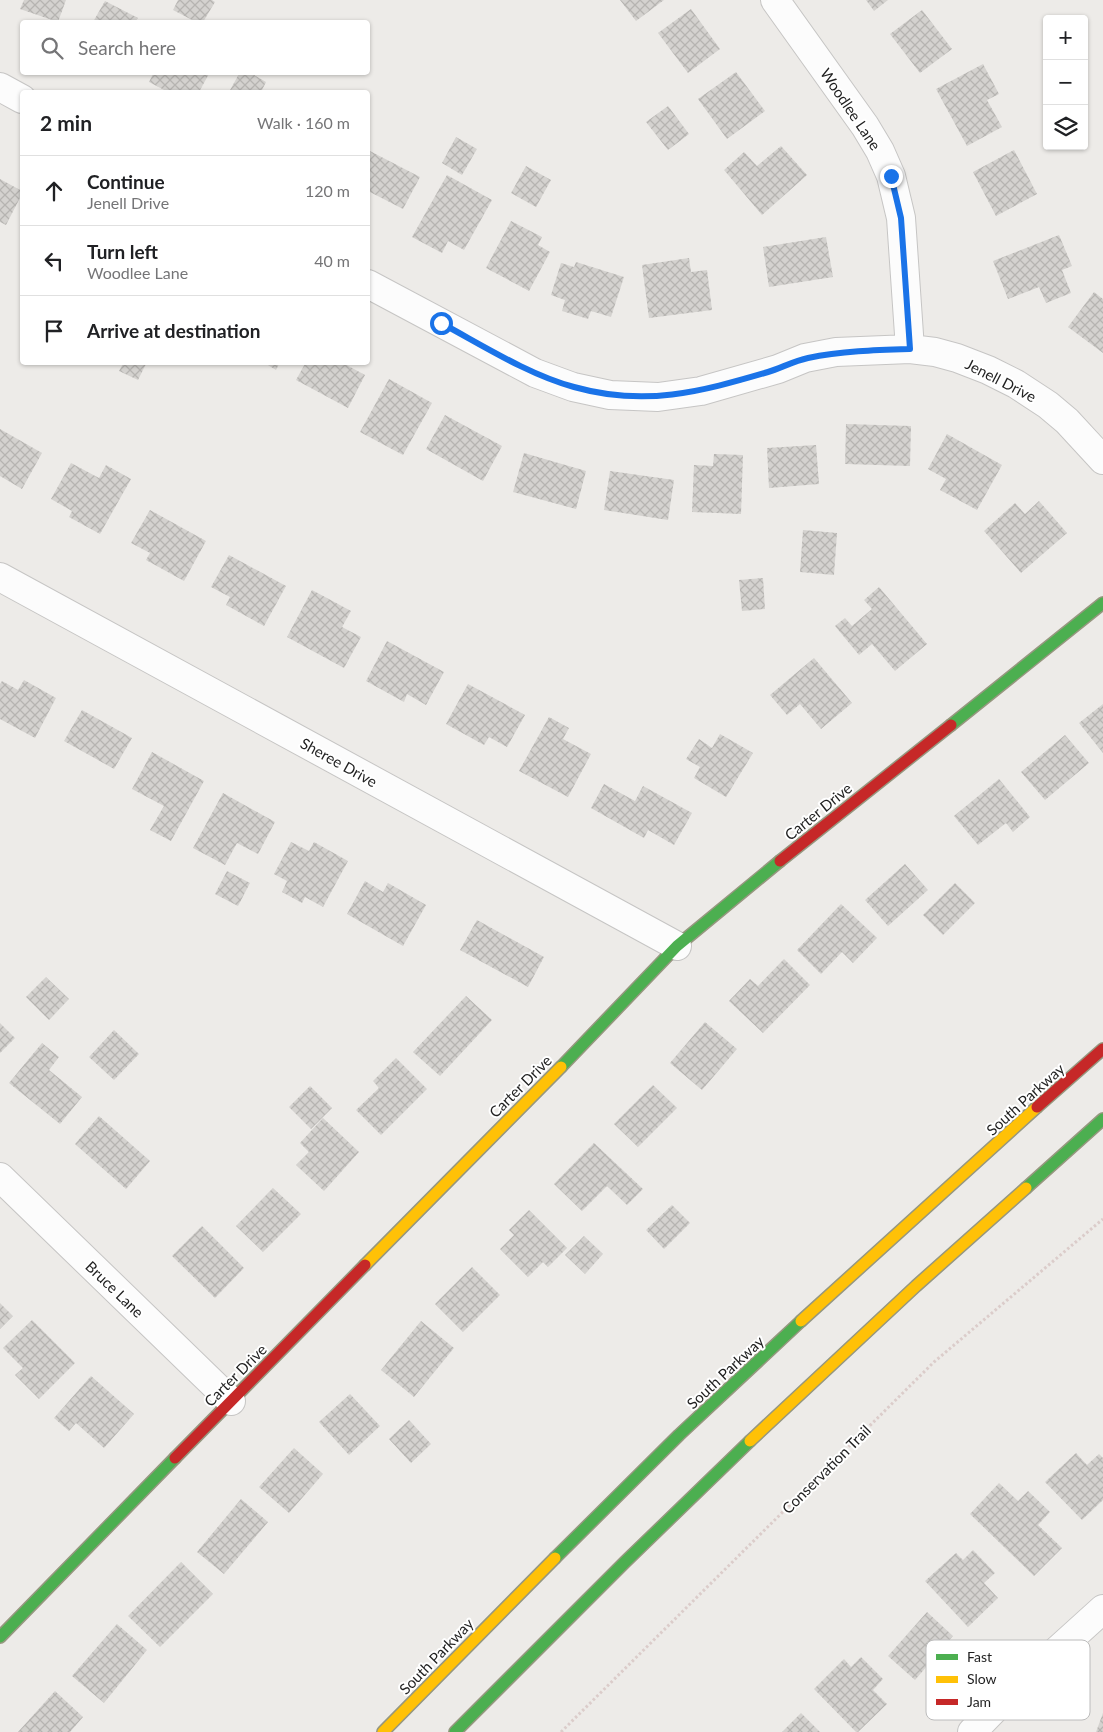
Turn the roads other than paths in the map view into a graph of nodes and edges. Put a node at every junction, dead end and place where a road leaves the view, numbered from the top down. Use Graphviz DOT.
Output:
graph roads {
  1 [pos="775,0"];
  2 [pos="0,87"];
  3 [pos="20,98"];
  4 [pos="370,285"];
  5 [pos="910,349"];
  6 [pos="1103,460"];
  7 [pos="0,577"];
  8 [pos="1103,603"];
  9 [pos="677,946"];
  10 [pos="1103,1049"];
  11 [pos="1103,1119"];
  12 [pos="0,1177"];
  13 [pos="231,1401"];
  14 [pos="1103,1608"];
  15 [pos="0,1637"];
  16 [pos="1068,1640"];
  17 [pos="984,1720"];
  18 [pos="384,1732"];
  19 [pos="455,1732"];
  20 [pos="972,1732"];
  1 -- 5 [label="street, Woodlee Lane"];
  2 -- 3 [label="street"];
  4 -- 5 [label="street, Jenell Drive"];
  5 -- 6 [label="street, Jenell Drive"];
  7 -- 9 [label="street, Sheree Drive"];
  8 -- 9 [label="main road, Carter Drive"];
  9 -- 13 [label="main road, Carter Drive"];
  10 -- 18 [label="main road, South Parkway"];
  11 -- 19 [label="main road"];
  12 -- 13 [label="street, Bruce Lane"];
  13 -- 15 [label="main road, Carter Drive"];
  14 -- 16 [label="street"];
  17 -- 20 [label="street"];
}
